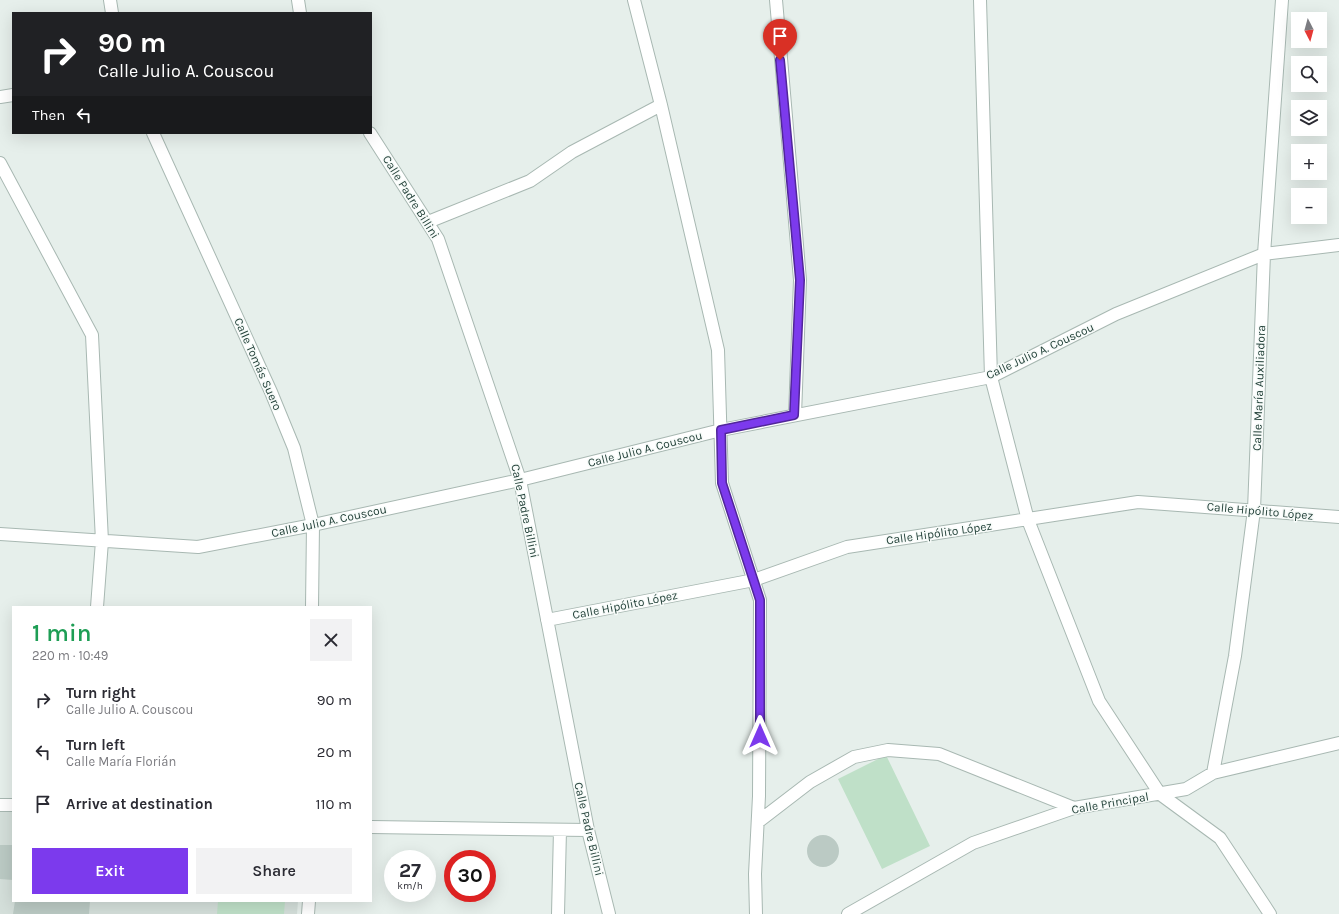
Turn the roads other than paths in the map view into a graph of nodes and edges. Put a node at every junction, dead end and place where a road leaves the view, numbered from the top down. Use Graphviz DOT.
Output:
graph roads {
  1 [pos="110,0"];
  2 [pos="298,0"];
  3 [pos="634,0"];
  4 [pos="776,0"];
  5 [pos="980,0"];
  6 [pos="1282,0"];
  7 [pos="112,12"];
  8 [pos="300,12"];
  9 [pos="12,95"];
  10 [pos="0,97"];
  11 [pos="661,105"];
  12 [pos="152,134"];
  13 [pos="371,134"];
  14 [pos="0,163"];
  15 [pos="428,222"];
  16 [pos="1339,245"];
  17 [pos="1264,254"];
  18 [pos="991,377"];
  19 [pos="794,415"];
  20 [pos="721,430"];
  21 [pos="520,480"];
  22 [pos="1254,510"];
  23 [pos="1339,517"];
  24 [pos="1028,520"];
  25 [pos="313,525"];
  26 [pos="0,534"];
  27 [pos="102,541"];
  28 [pos="754,580"];
  29 [pos="97,606"];
  30 [pos="312,606"];
  31 [pos="547,620"];
  32 [pos="1339,743"];
  33 [pos="1213,773"];
  34 [pos="1160,794"];
  35 [pos="0,805"];
  36 [pos="12,805"];
  37 [pos="1074,808"];
  38 [pos="758,822"];
  39 [pos="372,827"];
  40 [pos="560,830"];
  41 [pos="588,830"];
  42 [pos="309,902"];
  43 [pos="308,914"];
  44 [pos="558,914"];
  45 [pos="609,914"];
  46 [pos="756,914"];
  47 [pos="848,914"];
  48 [pos="1270,914"];
  1 -- 7 [label="street"];
  2 -- 8 [label="street"];
  3 -- 11 [label="street"];
  4 -- 19 [label="street"];
  5 -- 18 [label="street"];
  6 -- 17 [label="street, Calle María Auxiliadora"];
  9 -- 10 [label="street"];
  11 -- 15 [label="street"];
  11 -- 20 [label="street"];
  12 -- 25 [label="street, Calle Tomás Suero"];
  13 -- 15 [label="street, Calle Padre Billini"];
  14 -- 27 [label="street"];
  15 -- 21 [label="street, Calle Padre Billini"];
  16 -- 17 [label="street, Calle Julio A. Couscou"];
  17 -- 18 [label="street, Calle Julio A. Couscou"];
  17 -- 22 [label="street, Calle María Auxiliadora"];
  18 -- 19 [label="street, Calle Julio A. Couscou"];
  18 -- 24 [label="street"];
  19 -- 20 [label="street, Calle Julio A. Couscou"];
  20 -- 21 [label="street, Calle Julio A. Couscou"];
  20 -- 28 [label="street"];
  21 -- 25 [label="street, Calle Julio A. Couscou"];
  21 -- 31 [label="street, Calle Padre Billini"];
  22 -- 23 [label="street, Calle Hipólito López"];
  22 -- 24 [label="street, Calle Hipólito López"];
  22 -- 33 [label="street, Calle María Auxiliadora"];
  24 -- 28 [label="street, Calle Hipólito López"];
  24 -- 34 [label="street"];
  25 -- 27 [label="street, Calle Julio A. Couscou"];
  25 -- 30 [label="street, Calle Tomás Suero"];
  26 -- 27 [label="street, Calle Julio A. Couscou"];
  27 -- 29 [label="street"];
  28 -- 31 [label="street, Calle Hipólito López"];
  28 -- 38 [label="street"];
  31 -- 41 [label="street, Calle Padre Billini"];
  32 -- 33 [label="street, Calle Principal"];
  33 -- 34 [label="street, Calle Principal"];
  34 -- 37 [label="street, Calle Principal"];
  34 -- 48 [label="street"];
  35 -- 36 [label="street"];
  37 -- 38 [label="street"];
  37 -- 47 [label="street, Calle Principal"];
  38 -- 46 [label="street"];
  39 -- 40 [label="street"];
  40 -- 41 [label="street"];
  40 -- 44 [label="street"];
  41 -- 45 [label="street, Calle Padre Billini"];
  42 -- 43 [label="street"];
}
